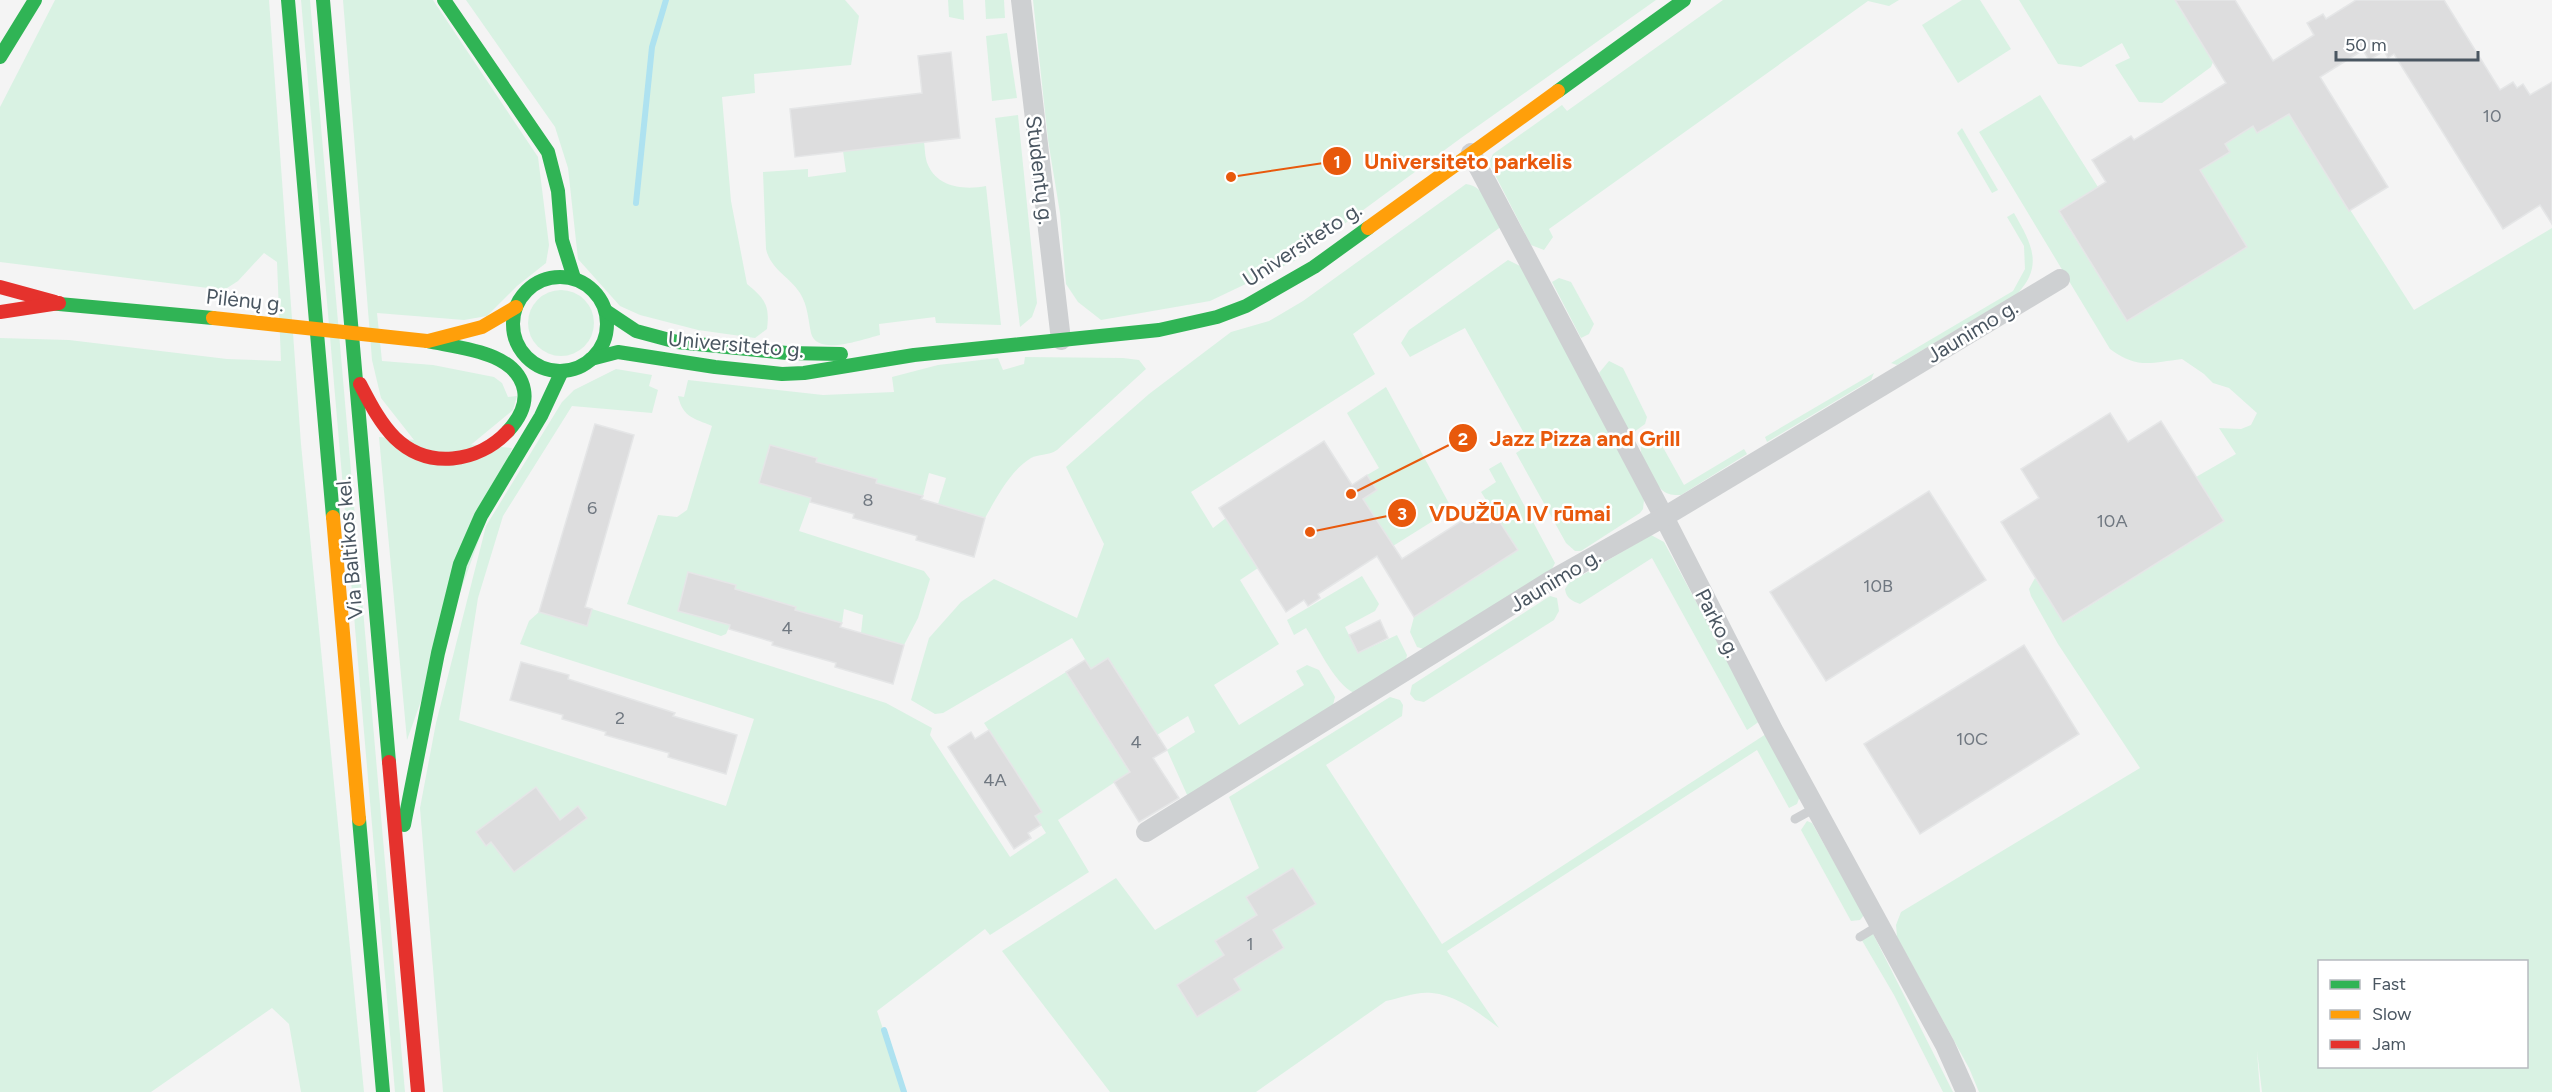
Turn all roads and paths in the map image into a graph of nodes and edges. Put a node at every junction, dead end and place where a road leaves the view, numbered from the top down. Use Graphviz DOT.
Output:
graph roads {
  1 [pos="35,0"];
  2 [pos="288,0"];
  3 [pos="323,0"];
  4 [pos="444,0"];
  5 [pos="1021,0"];
  6 [pos="1684,0"];
  7 [pos="0,57"];
  8 [pos="1471,153"];
  9 [pos="574,278"];
  10 [pos="2060,279"];
  11 [pos="0,287"];
  12 [pos="0,300"];
  13 [pos="59,303"];
  14 [pos="516,307"];
  15 [pos="606,311"];
  16 [pos="0,312"];
  17 [pos="1061,340"];
  18 [pos="427,341"];
  19 [pos="522,352"];
  20 [pos="914,354"];
  21 [pos="591,360"];
  22 [pos="562,371"];
  23 [pos="356,374"];
  24 [pos="1664,517"];
  25 [pos="1815,808"];
  26 [pos="1795,819"];
  27 [pos="1146,832"];
  28 [pos="397,862"];
  29 [pos="1878,926"];
  30 [pos="1860,937"];
  31 [pos="383,1092"];
  32 [pos="418,1092"];
  33 [pos="1966,1092"];
  1 -- 7 [label="main road"];
  2 -- 31 [label="main road, Via Baltikos kel."];
  3 -- 23 [label="main road, Via Baltikos kel."];
  4 -- 9 [label="main road"];
  5 -- 17 [label="street, Studentų g."];
  6 -- 8 [label="main road, Universiteto g."];
  8 -- 17 [label="main road, Universiteto g."];
  8 -- 24 [label="street, Parko g."];
  9 -- 14 [label="main road"];
  9 -- 15 [label="main road"];
  10 -- 24 [label="street, Jaunimo g."];
  11 -- 13 [label="main road, Pilėnų g."];
  12 -- 13 [label="main road, Pilėnų g."];
  13 -- 16 [label="main road"];
  13 -- 18 [label="main road, Pilėnų g., bridge"];
  14 -- 18 [label="main road, Pilėnų g."];
  14 -- 19 [label="main road"];
  15 -- 20 [label="main road, Universiteto g."];
  15 -- 21 [label="main road"];
  17 -- 20 [label="main road, Universiteto g."];
  18 -- 19 [label="main road, Pilėnų g."];
  18 -- 23 [label="main road"];
  19 -- 22 [label="main road"];
  20 -- 21 [label="main road, Universiteto g."];
  21 -- 22 [label="main road"];
  22 -- 28 [label="main road"];
  23 -- 28 [label="main road, Via Baltikos kel."];
  24 -- 25 [label="street, Parko g."];
  24 -- 27 [label="street, Jaunimo g."];
  25 -- 26 [label="lane"];
  25 -- 29 [label="street, Parko g."];
  28 -- 32 [label="main road, Via Baltikos kel."];
  29 -- 30 [label="lane"];
  29 -- 33 [label="street, Parko g."];
}
